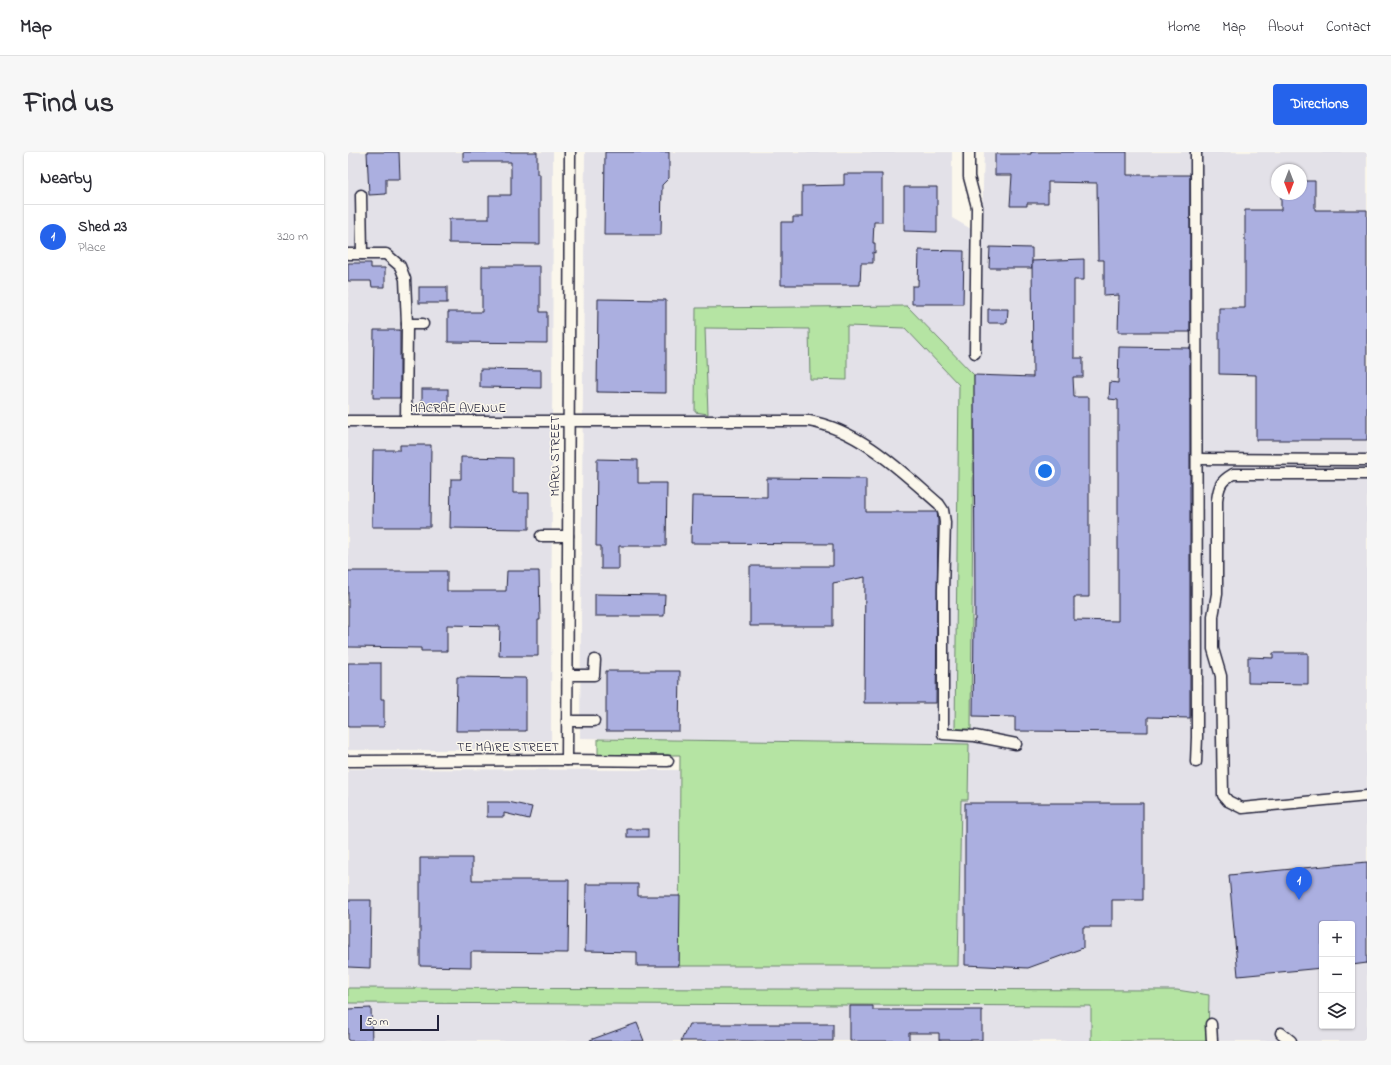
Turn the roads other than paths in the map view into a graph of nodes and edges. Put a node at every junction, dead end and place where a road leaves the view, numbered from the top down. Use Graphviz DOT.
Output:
graph roads {
  1 [pos="570,152"];
  2 [pos="969,152"];
  3 [pos="1196,152"];
  4 [pos="361,196"];
  5 [pos="348,254"];
  6 [pos="362,254"];
  7 [pos="407,324"];
  8 [pos="423,324"];
  9 [pos="975,354"];
  10 [pos="348,421"];
  11 [pos="406,421"];
  12 [pos="569,421"];
  13 [pos="1197,458"];
  14 [pos="1367,460"];
  15 [pos="1367,474"];
  16 [pos="542,536"];
  17 [pos="568,536"];
  18 [pos="595,660"];
  19 [pos="567,675"];
  20 [pos="567,720"];
  21 [pos="594,721"];
  22 [pos="1016,744"];
  23 [pos="567,760"];
  24 [pos="348,761"];
  25 [pos="668,761"];
  26 [pos="1196,762"];
  27 [pos="1367,796"];
  28 [pos="1211,1024"];
  29 [pos="1281,1033"];
  30 [pos="1212,1041"];
  31 [pos="1291,1041"];
  1 -- 12 [label="street, MARU STREET"];
  2 -- 9 [label="street"];
  3 -- 13 [label="street"];
  4 -- 6 [label="street"];
  5 -- 6 [label="street"];
  6 -- 7 [label="street"];
  7 -- 8 [label="street"];
  7 -- 11 [label="street"];
  10 -- 11 [label="street, MACRAE AVENUE"];
  11 -- 12 [label="street, MACRAE AVENUE"];
  12 -- 17 [label="street, MARU STREET"];
  12 -- 22 [label="street, MACRAE AVENUE"];
  13 -- 14 [label="street"];
  13 -- 26 [label="street"];
  15 -- 27 [label="street"];
  16 -- 17 [label="street"];
  17 -- 19 [label="street, MARU STREET"];
  18 -- 19 [label="street"];
  19 -- 20 [label="street, MARU STREET"];
  20 -- 21 [label="street"];
  20 -- 23 [label="street, MARU STREET"];
  23 -- 24 [label="street, TE MAIRE STREET"];
  23 -- 25 [label="street, TE MAIRE STREET"];
  28 -- 30 [label="street"];
  29 -- 31 [label="street"];
}
